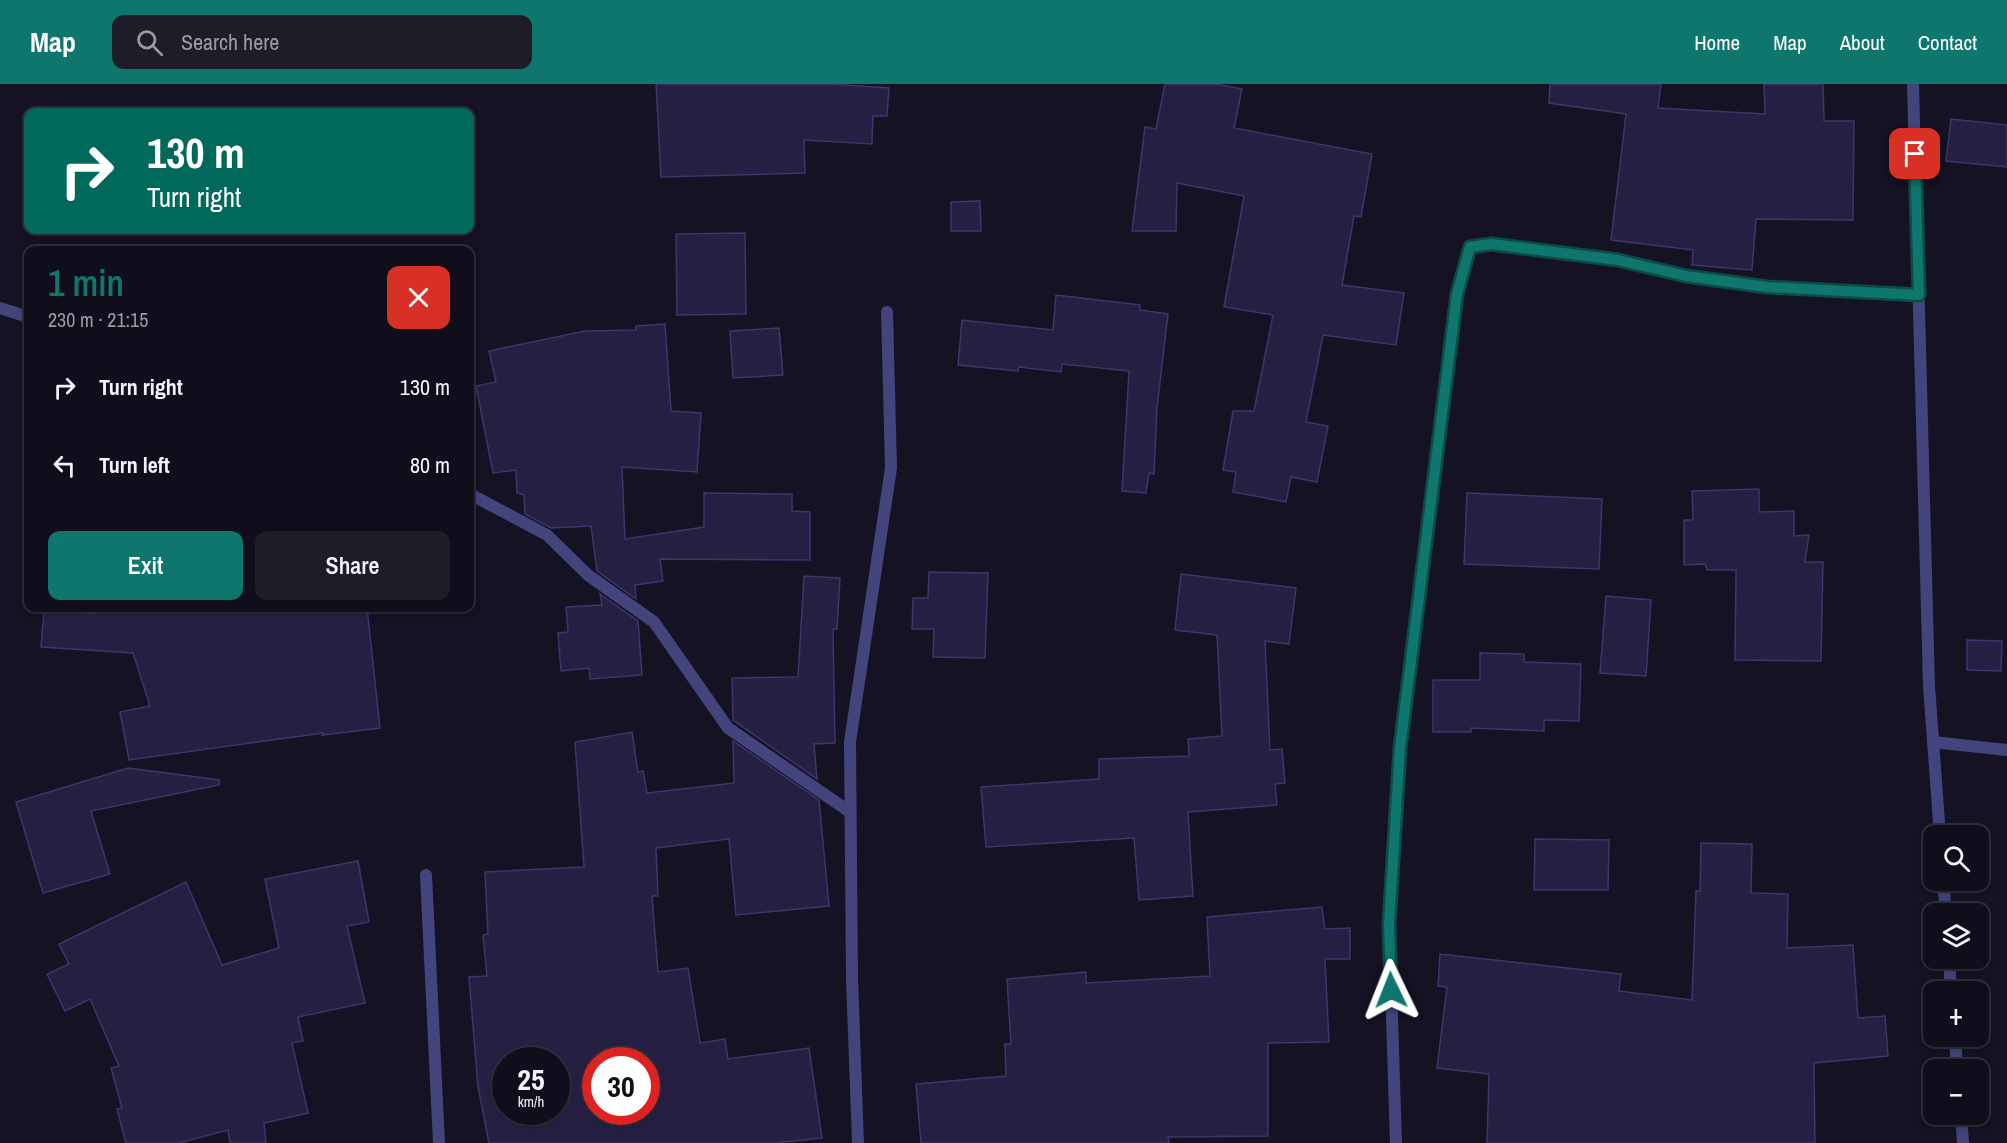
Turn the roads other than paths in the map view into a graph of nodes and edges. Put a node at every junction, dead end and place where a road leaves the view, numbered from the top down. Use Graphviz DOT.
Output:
graph roads {
  1 [pos="1913,84"];
  2 [pos="1919,295"];
  3 [pos="0,308"];
  4 [pos="887,312"];
  5 [pos="24,316"];
  6 [pos="474,496"];
  7 [pos="1933,742"];
  8 [pos="2007,750"];
  9 [pos="850,812"];
  10 [pos="1939,825"];
  11 [pos="426,875"];
  12 [pos="1961,1125"];
  13 [pos="438,1143"];
  14 [pos="858,1143"];
  15 [pos="1396,1143"];
  16 [pos="1963,1143"];
  1 -- 2 [label="street"];
  2 -- 7 [label="street"];
  2 -- 15 [label="street"];
  3 -- 5 [label="street"];
  4 -- 9 [label="street"];
  6 -- 9 [label="street"];
  7 -- 8 [label="street"];
  7 -- 10 [label="street"];
  9 -- 14 [label="street"];
  11 -- 13 [label="street"];
  12 -- 16 [label="street"];
}
